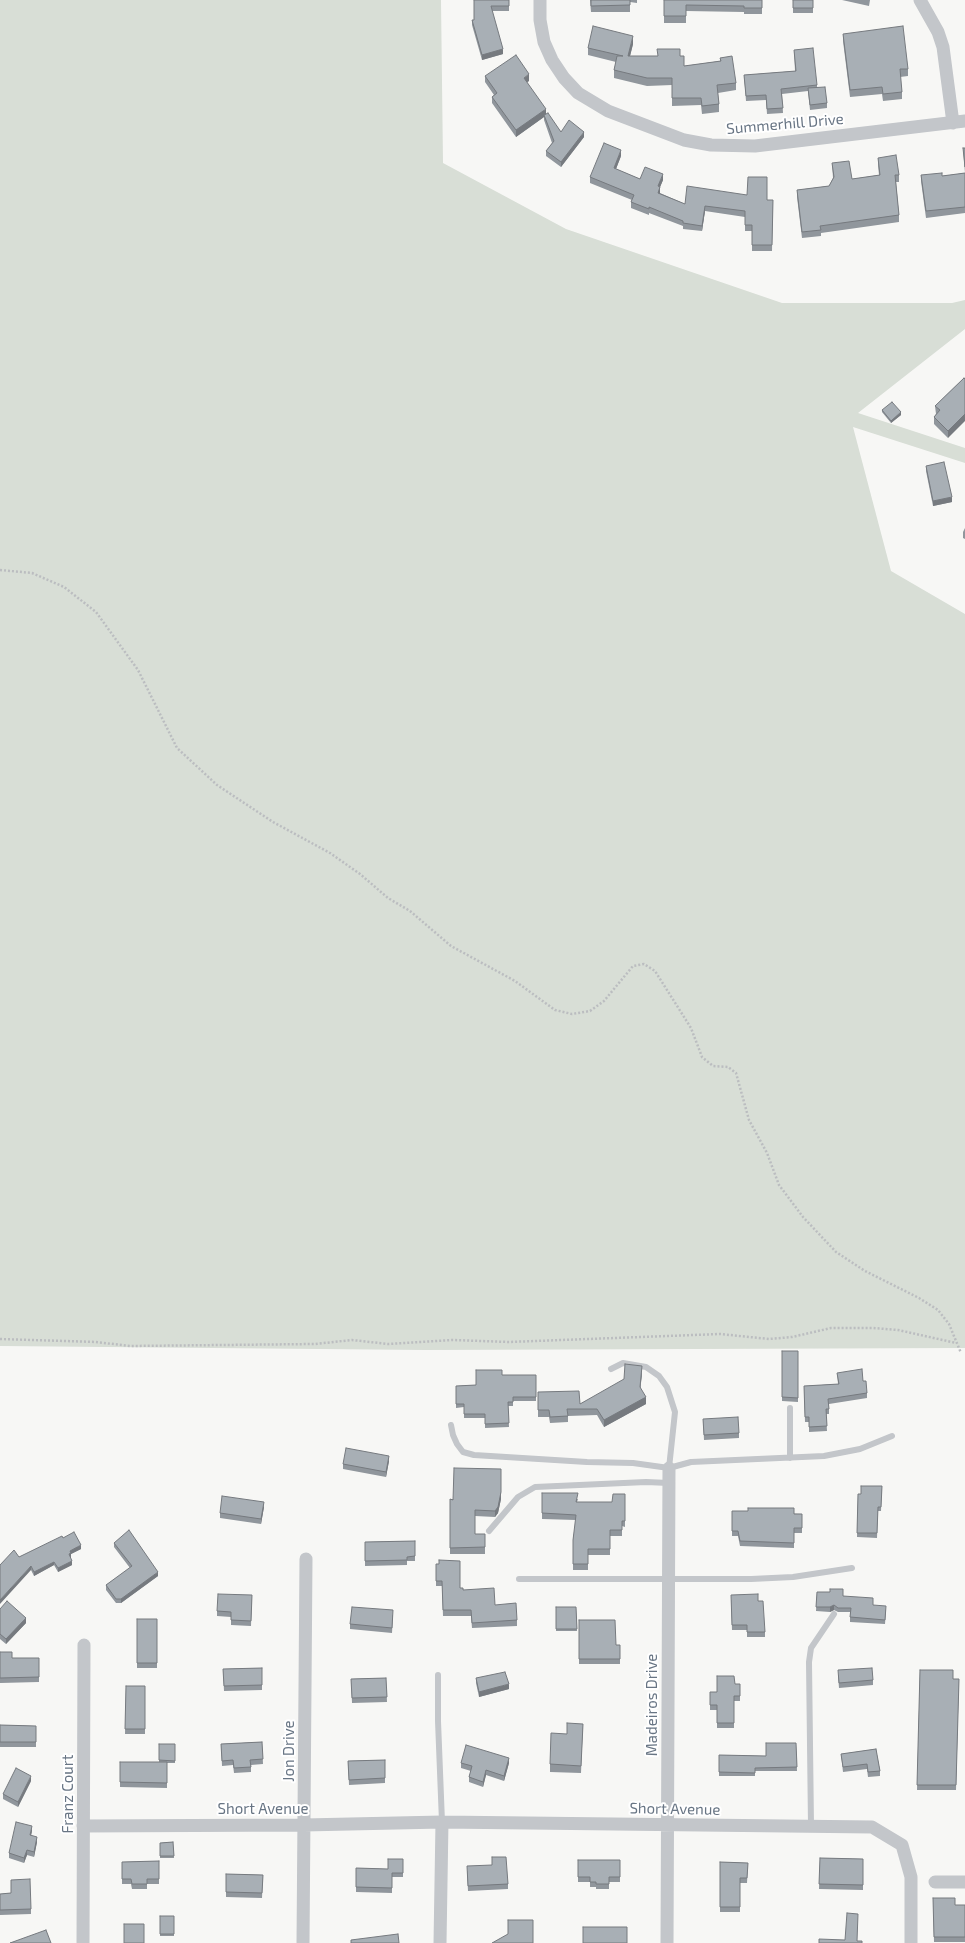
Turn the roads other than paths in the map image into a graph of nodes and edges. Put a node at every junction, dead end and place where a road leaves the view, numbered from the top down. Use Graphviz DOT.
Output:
graph roads {
  1 [pos="540,0"];
  2 [pos="920,0"];
  3 [pos="959,122"];
  4 [pos="611,1369"];
  5 [pos="790,1408"];
  6 [pos="451,1425"];
  7 [pos="892,1436"];
  8 [pos="790,1458"];
  9 [pos="669,1468"];
  10 [pos="669,1483"];
  11 [pos="489,1531"];
  12 [pos="306,1559"];
  13 [pos="852,1568"];
  14 [pos="668,1578"];
  15 [pos="519,1579"];
  16 [pos="834,1614"];
  17 [pos="84,1645"];
  18 [pos="438,1675"];
  19 [pos="442,1822"];
  20 [pos="304,1825"];
  21 [pos="667,1825"];
  22 [pos="83,1826"];
  23 [pos="810,1826"];
  24 [pos="936,1882"];
  25 [pos="965,1882"];
  26 [pos="83,1943"];
  27 [pos="303,1943"];
  28 [pos="440,1943"];
  29 [pos="667,1943"];
  30 [pos="911,1943"];
  1 -- 3 [label="street, Summerhill Drive"];
  2 -- 3 [label="street"];
  4 -- 9 [label="lane"];
  5 -- 8 [label="lane"];
  6 -- 9 [label="lane"];
  7 -- 8 [label="lane"];
  8 -- 9 [label="lane"];
  9 -- 10 [label="street, Madeiros Drive"];
  10 -- 11 [label="lane"];
  10 -- 14 [label="street, Madeiros Drive"];
  12 -- 20 [label="street, Jon Drive"];
  13 -- 14 [label="lane"];
  14 -- 15 [label="lane"];
  14 -- 21 [label="street, Madeiros Drive"];
  16 -- 23 [label="lane"];
  17 -- 22 [label="street, Franz Court"];
  18 -- 19 [label="lane"];
  19 -- 20 [label="street, Short Avenue"];
  19 -- 21 [label="street, Short Avenue"];
  19 -- 28 [label="street"];
  20 -- 22 [label="street, Short Avenue"];
  20 -- 27 [label="street, Jon Drive"];
  21 -- 23 [label="street, Short Avenue"];
  21 -- 29 [label="street, Madeiros Drive"];
  22 -- 26 [label="street, Franz Court"];
  23 -- 30 [label="street, Short Avenue"];
  24 -- 25 [label="street"];
}
